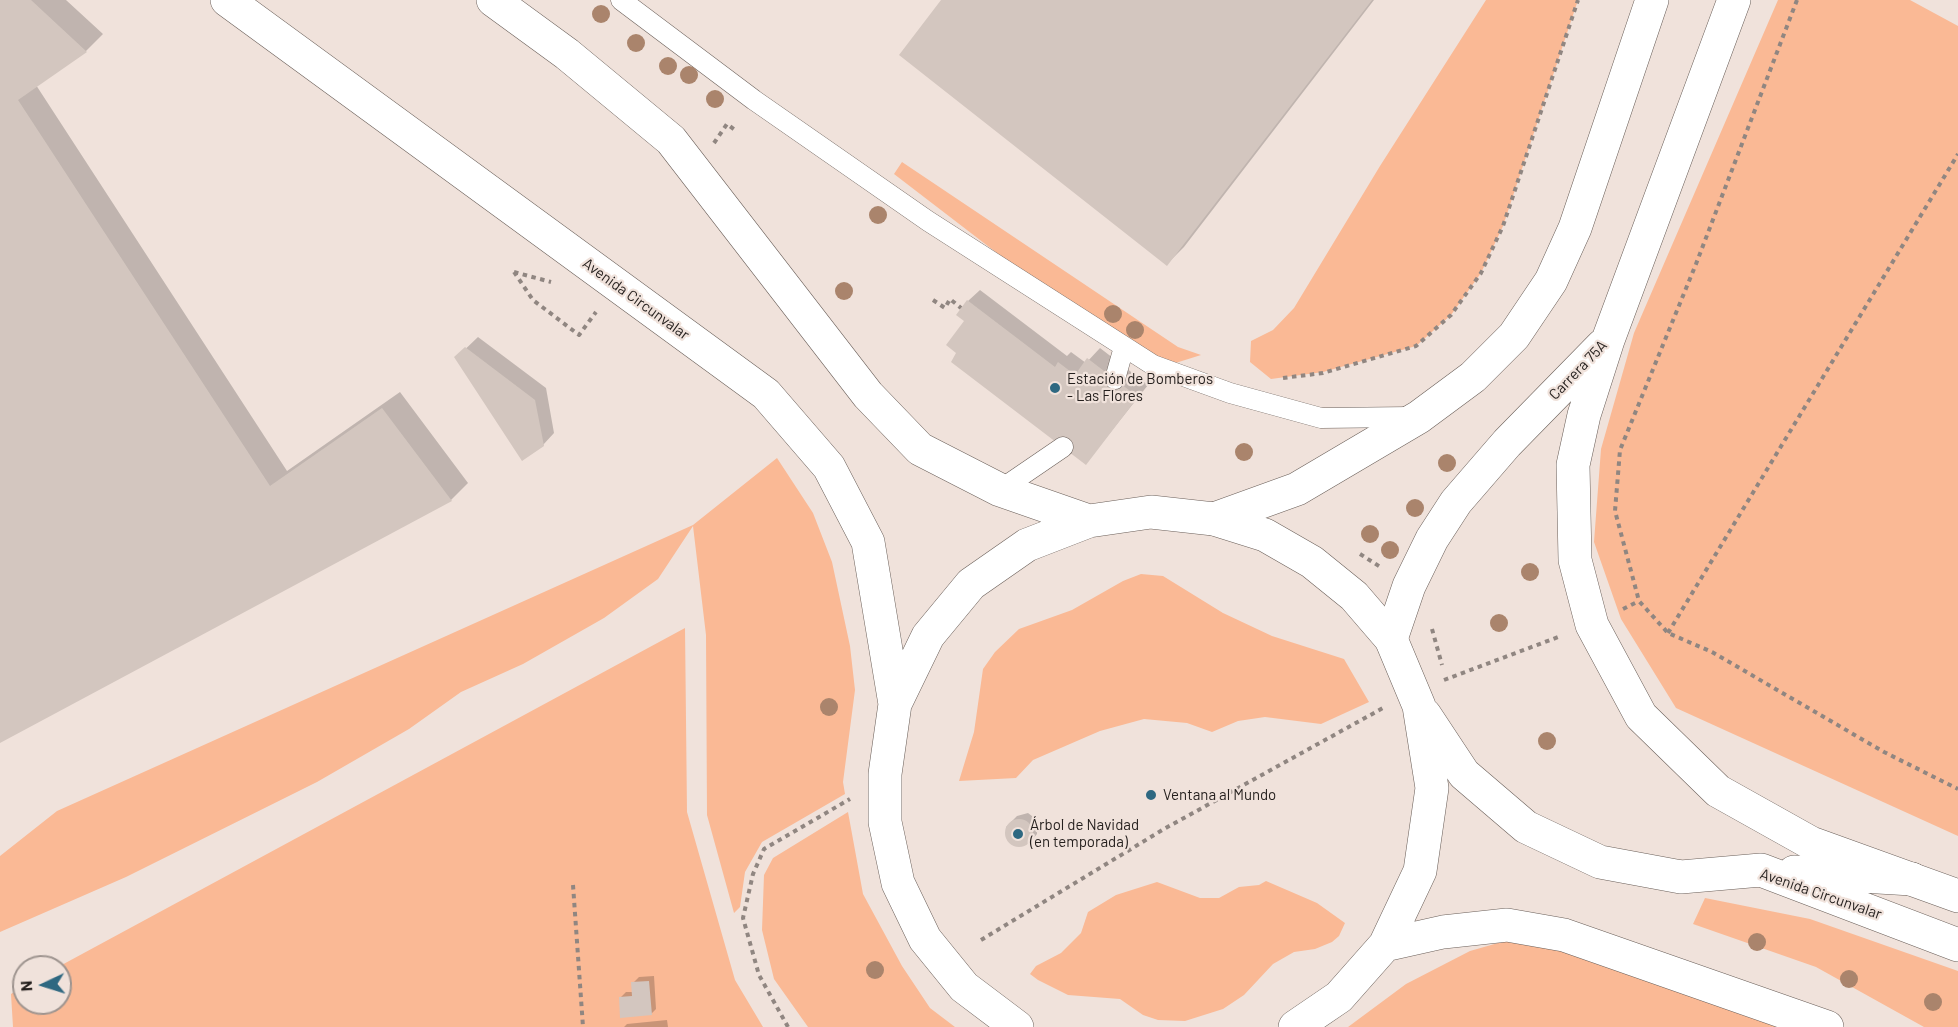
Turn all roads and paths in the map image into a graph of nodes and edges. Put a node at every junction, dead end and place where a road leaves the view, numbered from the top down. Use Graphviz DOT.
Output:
graph roads {
  1 [pos="227,0"];
  2 [pos="493,0"];
  3 [pos="621,0"];
  4 [pos="1578,0"];
  5 [pos="1653,0"];
  6 [pos="1734,0"];
  7 [pos="1797,0"];
  8 [pos="735,130"];
  9 [pos="714,144"];
  10 [pos="1958,154"];
  11 [pos="558,283"];
  12 [pos="933,300"];
  13 [pos="589,306"];
  14 [pos="961,308"];
  15 [pos="607,318"];
  16 [pos="579,335"];
  17 [pos="1608,340"];
  18 [pos="1124,347"];
  19 [pos="1281,378"];
  20 [pos="1115,379"];
  21 [pos="1419,417"];
  22 [pos="1063,447"];
  23 [pos="1000,490"];
  24 [pos="1214,519"];
  25 [pos="1089,521"];
  26 [pos="1592,625"];
  27 [pos="1668,633"];
  28 [pos="1391,639"];
  29 [pos="1417,699"];
  30 [pos="895,704"];
  31 [pos="885,774"];
  32 [pos="852,789"];
  33 [pos="1958,789"];
  34 [pos="850,800"];
  35 [pos="852,811"];
  36 [pos="1761,870"];
  37 [pos="1912,879"];
  38 [pos="573,885"];
  39 [pos="1958,896"];
  40 [pos="981,940"];
  41 [pos="1384,945"];
  42 [pos="1958,945"];
  43 [pos="584,1027"];
  44 [pos="788,1027"];
  45 [pos="1017,1027"];
  46 [pos="1295,1027"];
  47 [pos="1827,1027"];
  1 -- 30 [label="main road, Avenida Circunvalar"];
  2 -- 23 [label="main road"];
  3 -- 18 [label="lane"];
  4 -- 19 [label="path"];
  5 -- 21 [label="main road"];
  6 -- 17 [label="main road, Carrera 75A"];
  7 -- 27 [label="path"];
  8 -- 9 [label="path"];
  10 -- 27 [label="path"];
  11 -- 16 [label="path"];
  12 -- 14 [label="path"];
  13 -- 15 [label="path"];
  17 -- 26 [label="main road"];
  17 -- 28 [label="main road, Carrera 75A"];
  18 -- 20 [label="lane"];
  18 -- 21 [label="lane"];
  21 -- 24 [label="main road"];
  22 -- 23 [label="lane"];
  23 -- 25 [label="main road"];
  24 -- 25 [label="main road"];
  24 -- 28 [label="main road"];
  25 -- 30 [label="main road"];
  26 -- 29 [label="path"];
  26 -- 37 [label="main road"];
  27 -- 33 [label="path"];
  28 -- 29 [label="main road"];
  29 -- 36 [label="main road, Avenida Circunvalar"];
  29 -- 40 [label="path"];
  29 -- 41 [label="main road"];
  30 -- 31 [label="main road"];
  31 -- 34 [label="path"];
  31 -- 45 [label="main road"];
  32 -- 34 [label="path"];
  34 -- 35 [label="path"];
  34 -- 44 [label="path"];
  36 -- 37 [label="main road"];
  36 -- 42 [label="main road, Avenida Circunvalar"];
  37 -- 39 [label="main road"];
  38 -- 43 [label="path"];
  41 -- 46 [label="main road"];
  41 -- 47 [label="main road"];
}
